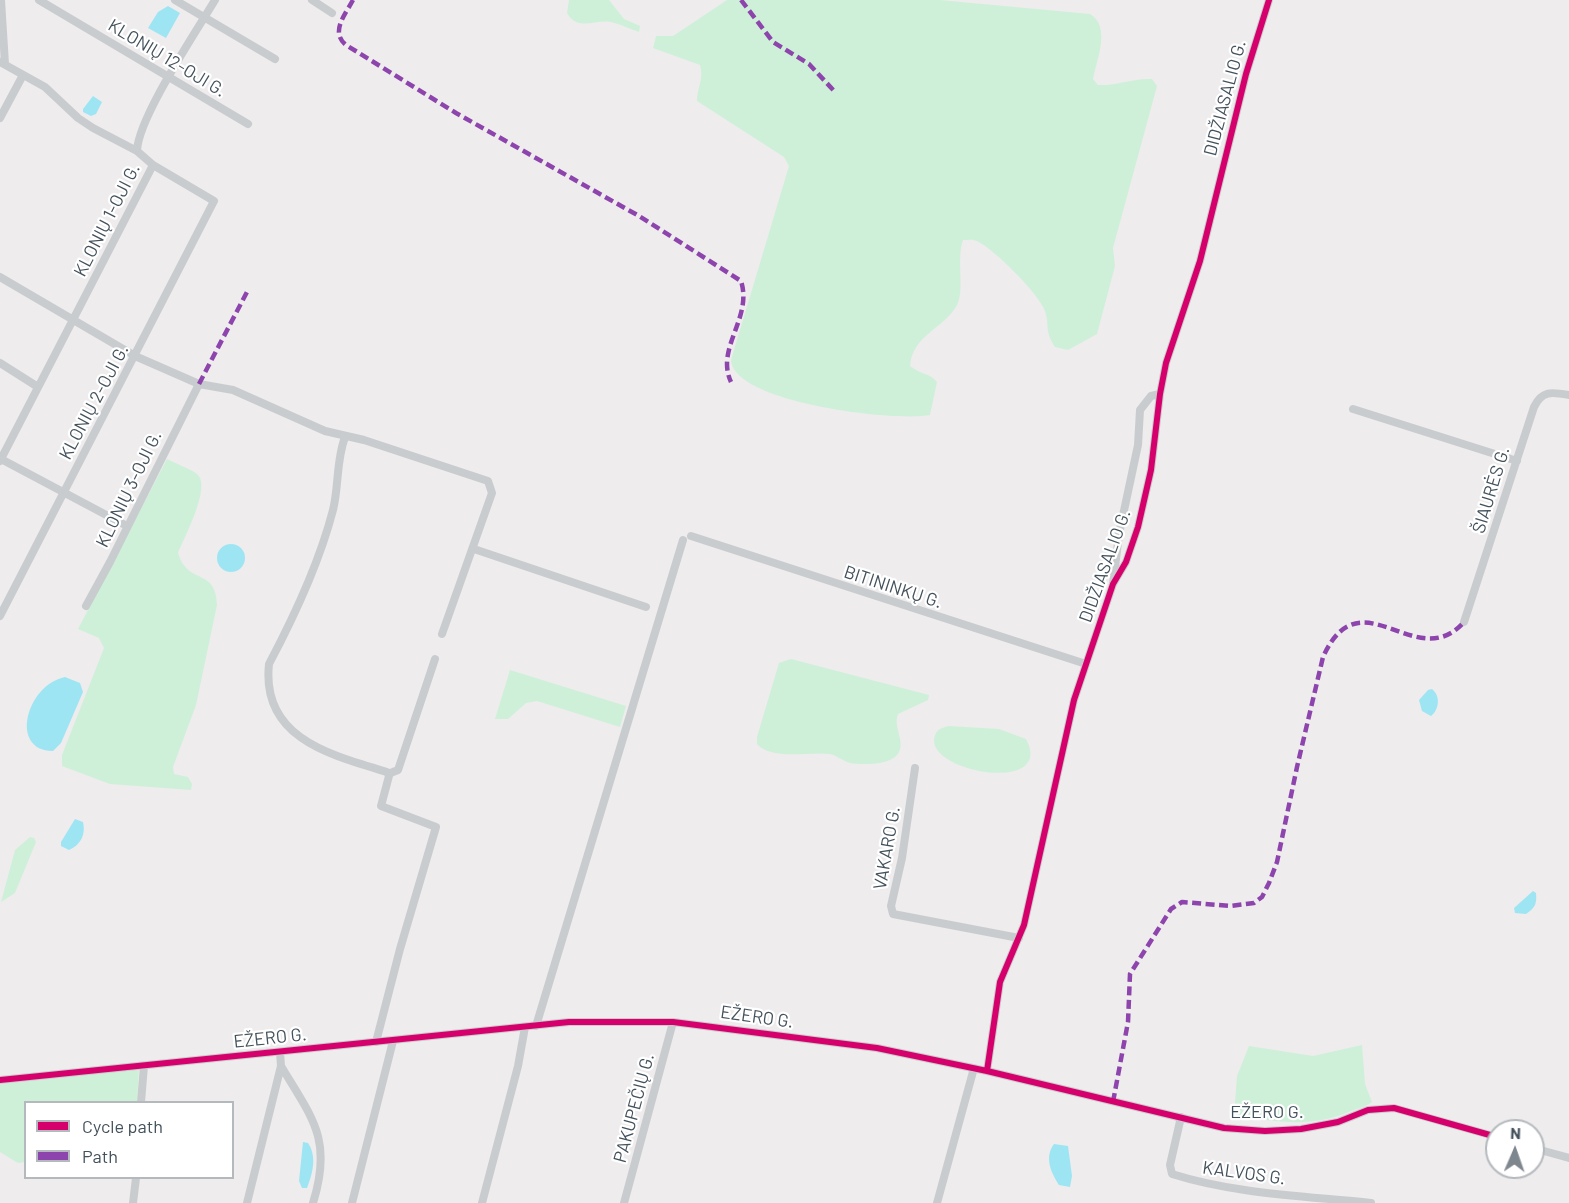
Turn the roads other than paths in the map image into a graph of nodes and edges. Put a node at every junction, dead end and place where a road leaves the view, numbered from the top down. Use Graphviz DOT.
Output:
graph roads {
  1 [pos="1,0"];
  2 [pos="39,0"];
  3 [pos="175,0"];
  4 [pos="215,0"];
  5 [pos="312,0"];
  6 [pos="1269,0"];
  7 [pos="332,13"];
  8 [pos="205,17"];
  9 [pos="275,59"];
  10 [pos="3,63"];
  11 [pos="23,75"];
  12 [pos="170,76"];
  13 [pos="0,118"];
  14 [pos="248,124"];
  15 [pos="136,152"];
  16 [pos="153,165"];
  17 [pos="0,277"];
  18 [pos="72,321"];
  19 [pos="135,356"];
  20 [pos="0,363"];
  21 [pos="199,384"];
  22 [pos="38,387"];
  23 [pos="1160,393"];
  24 [pos="1569,395"];
  25 [pos="1353,408"];
  26 [pos="345,437"];
  27 [pos="3,446"];
  28 [pos="0,460"];
  29 [pos="1517,460"];
  30 [pos="64,491"];
  31 [pos="127,526"];
  32 [pos="474,549"];
  33 [pos="1113,584"];
  34 [pos="86,606"];
  35 [pos="646,608"];
  36 [pos="0,616"];
  37 [pos="1464,622"];
  38 [pos="442,634"];
  39 [pos="435,659"];
  40 [pos="1086,664"];
  41 [pos="915,768"];
  42 [pos="388,774"];
  43 [pos="1019,938"];
  44 [pos="674,1022"];
  45 [pos="536,1026"];
  46 [pos="525,1027"];
  47 [pos="393,1041"];
  48 [pos="376,1042"];
  49 [pos="280,1052"];
  50 [pos="144,1065"];
  51 [pos="281,1066"];
  52 [pos="974,1068"];
  53 [pos="987,1071"];
  54 [pos="0,1080"];
  55 [pos="141,1101"];
  56 [pos="1181,1117"];
  57 [pos="1485,1134"];
  58 [pos="1545,1151"];
  59 [pos="1569,1158"];
  60 [pos="136,1179"];
  61 [pos="133,1203"];
  62 [pos="247,1203"];
  63 [pos="313,1203"];
  64 [pos="352,1203"];
  65 [pos="482,1203"];
  66 [pos="624,1203"];
  67 [pos="937,1203"];
  68 [pos="1371,1203"];
  1 -- 10 [label="street"];
  2 -- 12 [label="street, KLONIŲ 12-OJI G."];
  3 -- 8 [label="street"];
  4 -- 8 [label="street, KLONIŲ 1-OJI G."];
  5 -- 7 [label="street"];
  6 -- 23 [label="street, DIDŽIASALIO G."];
  8 -- 9 [label="street"];
  8 -- 12 [label="street, KLONIŲ 1-OJI G."];
  10 -- 11 [label="street"];
  11 -- 13 [label="street"];
  11 -- 15 [label="street"];
  12 -- 14 [label="street, KLONIŲ 12-OJI G."];
  12 -- 15 [label="street, KLONIŲ 1-OJI G."];
  15 -- 16 [label="street, KLONIŲ 1-OJI G."];
  16 -- 18 [label="street, KLONIŲ 1-OJI G."];
  16 -- 19 [label="street, KLONIŲ 2-OJI G."];
  17 -- 18 [label="street"];
  18 -- 19 [label="street"];
  18 -- 22 [label="street, KLONIŲ 1-OJI G."];
  19 -- 21 [label="street"];
  19 -- 30 [label="street, KLONIŲ 2-OJI G."];
  20 -- 22 [label="street"];
  21 -- 26 [label="street"];
  21 -- 31 [label="street, KLONIŲ 3-OJI G."];
  22 -- 27 [label="street, KLONIŲ 1-OJI G."];
  23 -- 33 [label="street, DIDŽIASALIO G."];
  23 -- 33 [label="street"];
  24 -- 29 [label="street, ŠIAURĖS G."];
  25 -- 29 [label="street"];
  26 -- 32 [label="street"];
  26 -- 42 [label="street"];
  27 -- 28 [label="street, KLONIŲ 1-OJI G."];
  28 -- 30 [label="street"];
  29 -- 37 [label="street, ŠIAURĖS G."];
  30 -- 31 [label="street"];
  30 -- 36 [label="street, KLONIŲ 2-OJI G."];
  31 -- 34 [label="street, KLONIŲ 3-OJI G."];
  32 -- 35 [label="street"];
  32 -- 38 [label="street"];
  33 -- 40 [label="street, DIDŽIASALIO G."];
  39 -- 42 [label="street"];
  40 -- 43 [label="street, DIDŽIASALIO G."];
  40 -- 45 [label="street, BITININKŲ G."];
  41 -- 43 [label="street, VAKARO G."];
  42 -- 48 [label="street"];
  43 -- 53 [label="street, DIDŽIASALIO G."];
  44 -- 45 [label="street, EŽERO G."];
  44 -- 52 [label="street, EŽERO G."];
  44 -- 66 [label="street, PAKUPEČIŲ G."];
  45 -- 46 [label="street, EŽERO G."];
  46 -- 47 [label="street, EŽERO G."];
  46 -- 65 [label="street"];
  47 -- 48 [label="street, EŽERO G."];
  47 -- 64 [label="street"];
  48 -- 49 [label="street, EŽERO G."];
  49 -- 50 [label="street, EŽERO G."];
  49 -- 51 [label="street"];
  50 -- 54 [label="street, EŽERO G."];
  50 -- 55 [label="street"];
  51 -- 62 [label="street"];
  51 -- 63 [label="street"];
  52 -- 53 [label="street, EŽERO G."];
  52 -- 67 [label="street"];
  53 -- 56 [label="street, EŽERO G."];
  56 -- 57 [label="street, EŽERO G."];
  56 -- 68 [label="street, KALVOS G."];
  58 -- 59 [label="street"];
  60 -- 61 [label="street"];
}
